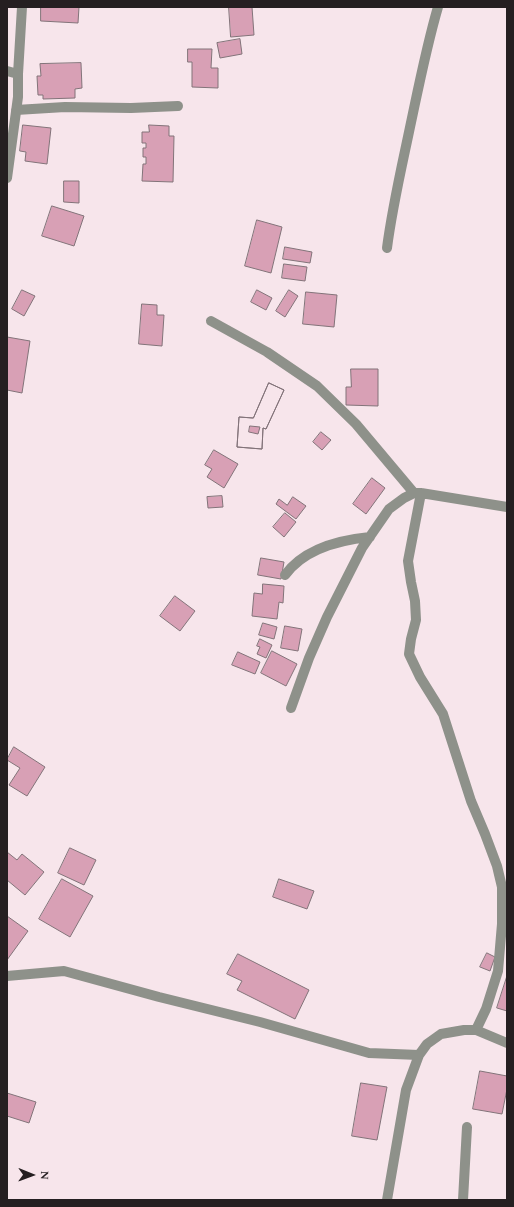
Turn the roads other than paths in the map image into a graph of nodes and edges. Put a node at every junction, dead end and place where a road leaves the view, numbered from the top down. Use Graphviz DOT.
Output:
graph roads {
  1 [pos="22,7"];
  2 [pos="438,7"];
  3 [pos="7,71"];
  4 [pos="18,74"];
  5 [pos="178,106"];
  6 [pos="16,110"];
  7 [pos="7,178"];
  8 [pos="388,248"];
  9 [pos="210,321"];
  10 [pos="417,493"];
  11 [pos="507,507"];
  12 [pos="370,537"];
  13 [pos="285,575"];
  14 [pos="291,708"];
  15 [pos="7,976"];
  16 [pos="476,1030"];
  17 [pos="507,1043"];
  18 [pos="419,1055"];
  19 [pos="467,1127"];
  20 [pos="387,1200"];
  21 [pos="463,1200"];
  1 -- 4 [label="street"];
  2 -- 8 [label="street"];
  3 -- 4 [label="street"];
  4 -- 6 [label="street"];
  5 -- 6 [label="street"];
  6 -- 7 [label="street"];
  9 -- 10 [label="street"];
  10 -- 11 [label="street"];
  10 -- 12 [label="street"];
  10 -- 16 [label="street"];
  12 -- 13 [label="street"];
  12 -- 14 [label="street"];
  15 -- 18 [label="street"];
  16 -- 17 [label="street"];
  16 -- 18 [label="street"];
  18 -- 20 [label="street"];
  19 -- 21 [label="street"];
}
